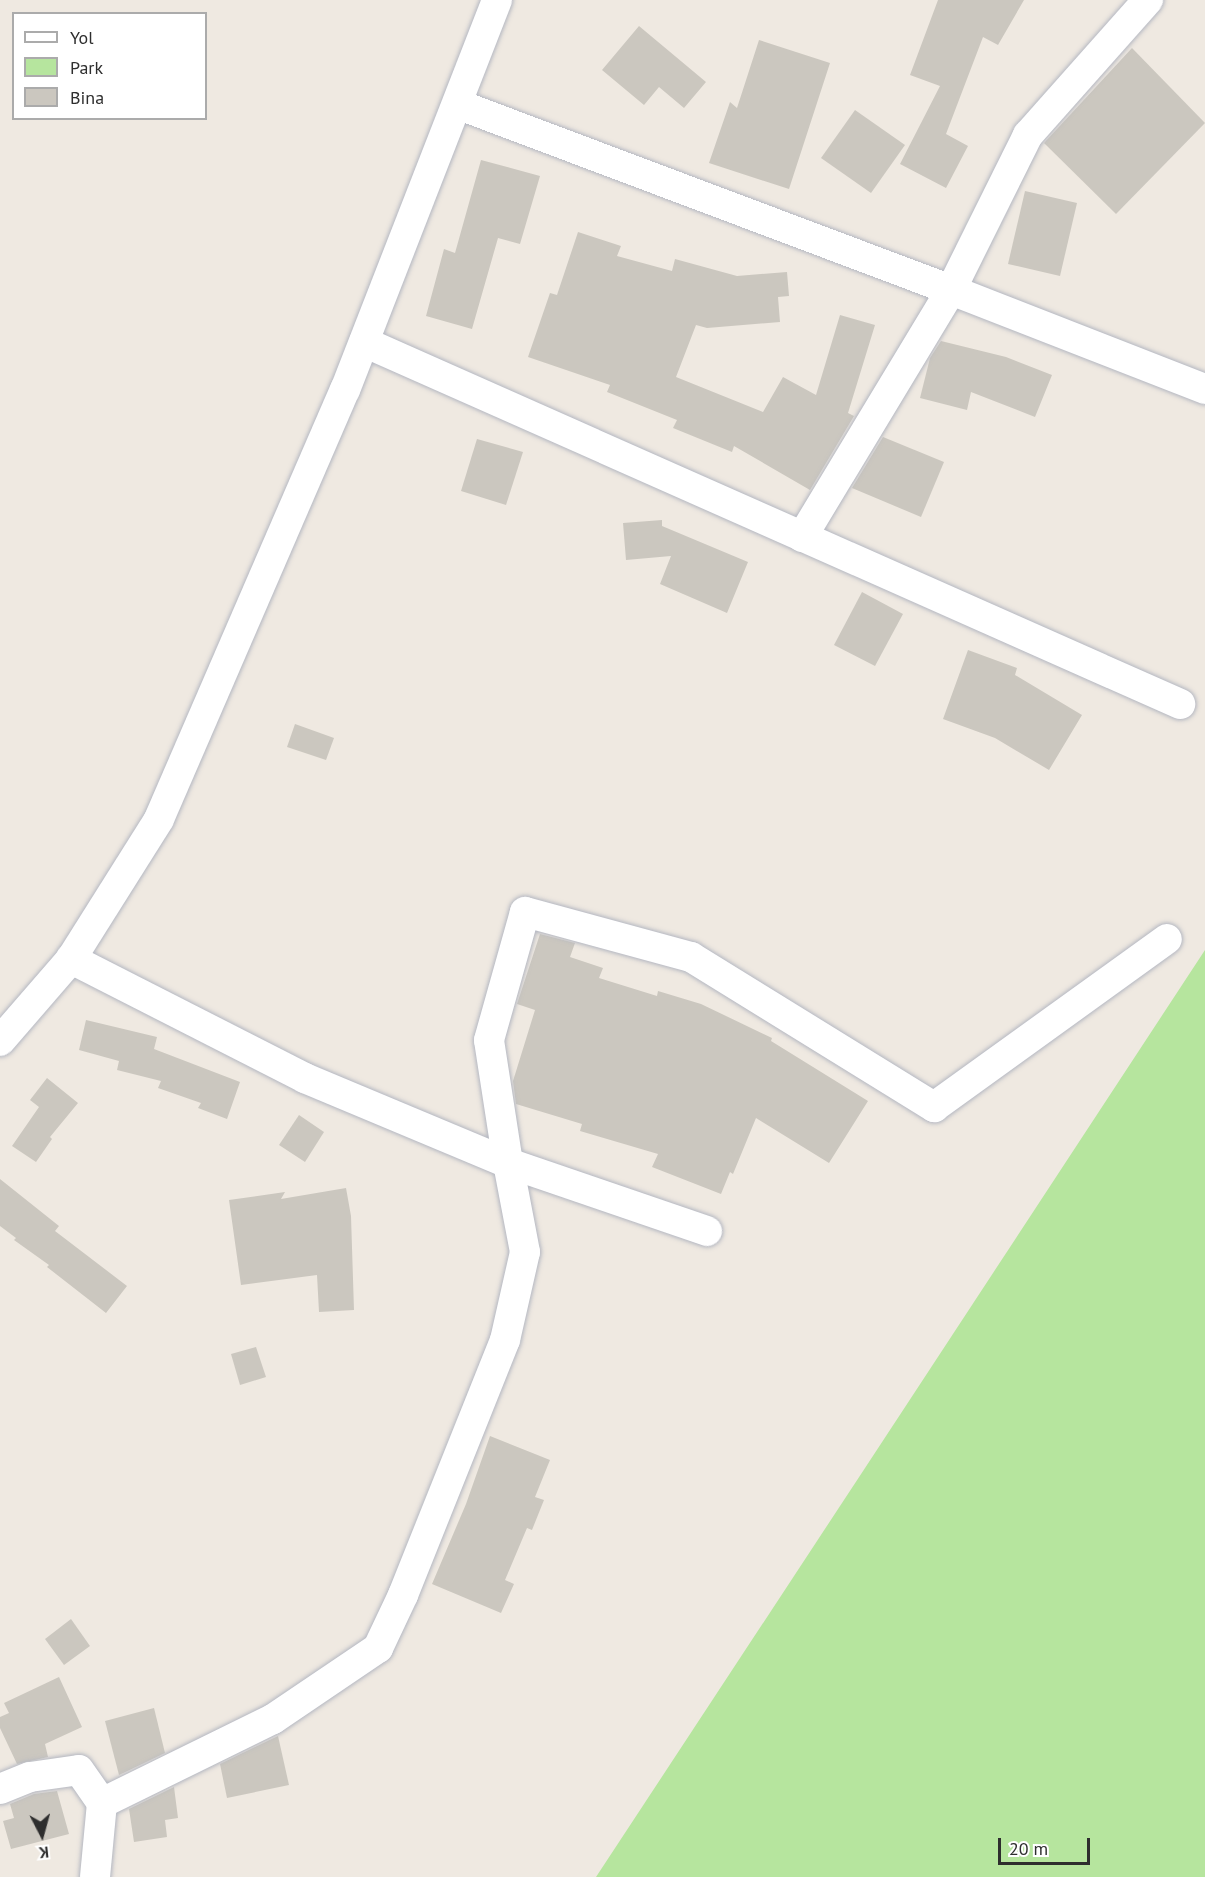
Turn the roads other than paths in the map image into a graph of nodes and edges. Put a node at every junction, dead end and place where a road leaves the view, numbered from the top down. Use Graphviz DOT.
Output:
graph roads {
  1 [pos="497,0"];
  2 [pos="1148,0"];
  3 [pos="457,104"];
  4 [pos="951,290"];
  5 [pos="364,342"];
  6 [pos="1205,389"];
  7 [pos="802,537"];
  8 [pos="1180,704"];
  9 [pos="1167,939"];
  10 [pos="71,959"];
  11 [pos="0,1041"];
  12 [pos="508,1163"];
  13 [pos="708,1231"];
  14 [pos="0,1789"];
  15 [pos="102,1803"];
  16 [pos="94,1877"];
  1 -- 3 [label="street"];
  2 -- 4 [label="street"];
  3 -- 4 [label="street"];
  3 -- 5 [label="street"];
  4 -- 6 [label="street"];
  4 -- 7 [label="street"];
  5 -- 7 [label="street"];
  5 -- 10 [label="street"];
  7 -- 8 [label="street"];
  9 -- 12 [label="street"];
  10 -- 11 [label="street"];
  10 -- 12 [label="street"];
  12 -- 13 [label="street"];
  12 -- 15 [label="street"];
  14 -- 15 [label="street"];
  15 -- 16 [label="street"];
}
